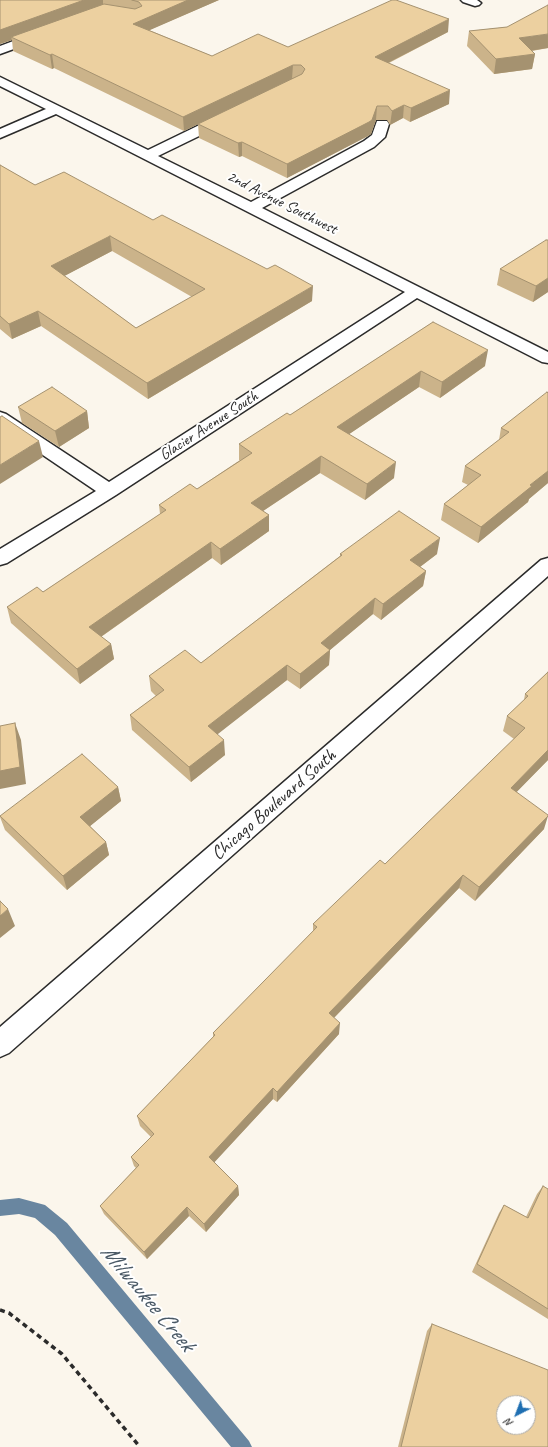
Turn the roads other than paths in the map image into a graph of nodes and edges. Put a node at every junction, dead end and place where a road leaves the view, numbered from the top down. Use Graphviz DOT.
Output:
graph roads {
  1 [pos="52,31"];
  2 [pos="0,50"];
  3 [pos="0,82"];
  4 [pos="35,99"];
  5 [pos="22,107"];
  6 [pos="55,110"];
  7 [pos="233,114"];
  8 [pos="382,124"];
  9 [pos="0,134"];
  10 [pos="148,156"];
  11 [pos="251,208"];
  12 [pos="417,291"];
  13 [pos="548,358"];
  14 [pos="0,418"];
  15 [pos="108,491"];
  16 [pos="0,558"];
  17 [pos="548,565"];
  18 [pos="0,1044"];
  1 -- 2 [label="street"];
  3 -- 4 [label="street, 2nd Avenue Southwest"];
  4 -- 5 [label="street"];
  4 -- 6 [label="street, 2nd Avenue Southwest"];
  6 -- 9 [label="street"];
  6 -- 10 [label="street, 2nd Avenue Southwest"];
  7 -- 10 [label="street"];
  8 -- 11 [label="street"];
  10 -- 11 [label="street, 2nd Avenue Southwest"];
  11 -- 12 [label="street, 2nd Avenue Southwest"];
  12 -- 13 [label="street, 2nd Avenue Southwest"];
  12 -- 15 [label="street, Glacier Avenue South"];
  14 -- 15 [label="street"];
  15 -- 16 [label="street, Glacier Avenue South"];
  17 -- 18 [label="street, Chicago Boulevard South"];
}
